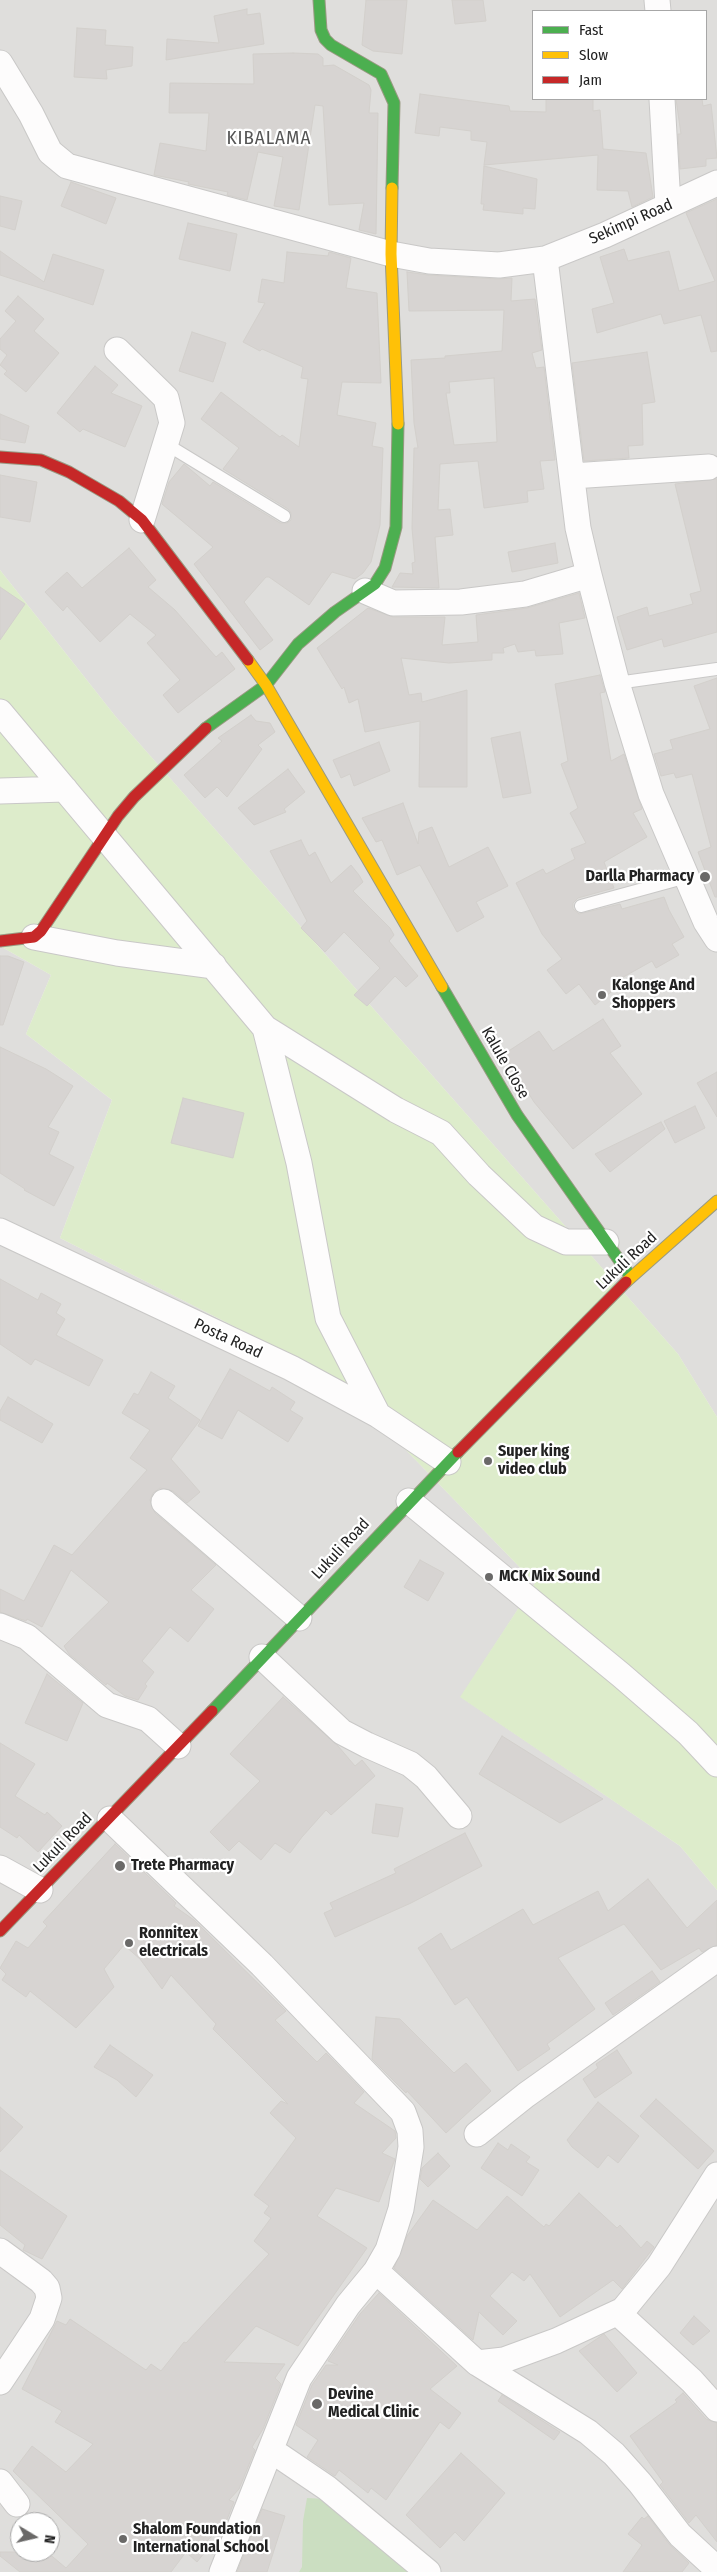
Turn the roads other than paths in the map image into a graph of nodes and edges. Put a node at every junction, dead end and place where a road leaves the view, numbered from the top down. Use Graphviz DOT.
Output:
graph roads {
  1 [pos="319,0"];
  2 [pos="0,63"];
  3 [pos="662,100"];
  4 [pos="717,183"];
  5 [pos="668,205"];
  6 [pos="392,254"];
  7 [pos="545,259"];
  8 [pos="117,350"];
  9 [pos="166,444"];
  10 [pos="0,457"];
  11 [pos="709,467"];
  12 [pos="572,476"];
  13 [pos="284,516"];
  14 [pos="142,520"];
  15 [pos="588,575"];
  16 [pos="365,591"];
  17 [pos="717,669"];
  18 [pos="617,683"];
  19 [pos="266,685"];
  20 [pos="0,712"];
  21 [pos="65,789"];
  22 [pos="0,791"];
  23 [pos="106,836"];
  24 [pos="687,877"];
  25 [pos="581,906"];
  26 [pos="34,937"];
  27 [pos="717,939"];
  28 [pos="0,941"];
  29 [pos="214,966"];
  30 [pos="264,1028"];
  31 [pos="717,1200"];
  32 [pos="0,1231"];
  33 [pos="606,1242"];
  34 [pos="630,1277"];
  35 [pos="378,1415"];
  36 [pos="448,1462"];
  37 [pos="409,1501"];
  38 [pos="164,1502"];
  39 [pos="299,1618"];
  40 [pos="0,1626"];
  41 [pos="262,1658"];
  42 [pos="178,1746"];
  43 [pos="717,1764"];
  44 [pos="459,1816"];
  45 [pos="110,1819"];
  46 [pos="0,1868"];
  47 [pos="40,1890"];
  48 [pos="0,1931"];
  49 [pos="717,1959"];
  50 [pos="478,2134"];
  51 [pos="717,2175"];
  52 [pos="0,2252"];
  53 [pos="376,2270"];
  54 [pos="618,2313"];
  55 [pos="478,2363"];
  56 [pos="0,2382"];
  57 [pos="717,2409"];
  58 [pos="271,2450"];
  59 [pos="0,2482"];
  60 [pos="17,2504"];
  61 [pos="717,2569"];
  62 [pos="222,2572"];
  63 [pos="428,2572"];
  1 -- 6 [label="street"];
  2 -- 6 [label="street, Sekimpi Road"];
  3 -- 5 [label="street"];
  4 -- 5 [label="street, Sekimpi Road"];
  5 -- 7 [label="street, Sekimpi Road"];
  6 -- 7 [label="street, Sekimpi Road"];
  6 -- 16 [label="street"];
  7 -- 12 [label="street"];
  8 -- 9 [label="street"];
  9 -- 13 [label="lane"];
  9 -- 14 [label="street"];
  10 -- 14 [label="street, Kalule Close"];
  11 -- 12 [label="street"];
  12 -- 15 [label="street"];
  14 -- 19 [label="street, Kalule Close"];
  15 -- 16 [label="street"];
  15 -- 18 [label="street"];
  16 -- 19 [label="street"];
  17 -- 18 [label="lane"];
  18 -- 24 [label="street"];
  19 -- 23 [label="street"];
  19 -- 33 [label="street, Kalule Close"];
  20 -- 21 [label="street"];
  21 -- 22 [label="street"];
  21 -- 23 [label="street"];
  23 -- 26 [label="street"];
  23 -- 29 [label="street"];
  24 -- 25 [label="lane"];
  24 -- 27 [label="street"];
  26 -- 28 [label="street"];
  26 -- 29 [label="street"];
  29 -- 30 [label="street"];
  30 -- 33 [label="street"];
  30 -- 35 [label="street"];
  31 -- 34 [label="street, Lukuli Road"];
  32 -- 35 [label="street, Posta Road"];
  33 -- 34 [label="street, Kalule Close"];
  34 -- 36 [label="street, Lukuli Road"];
  35 -- 36 [label="street, Posta Road"];
  36 -- 37 [label="street, Lukuli Road"];
  37 -- 39 [label="street, Lukuli Road"];
  37 -- 43 [label="street"];
  38 -- 39 [label="street"];
  39 -- 41 [label="street, Lukuli Road"];
  40 -- 42 [label="street"];
  41 -- 42 [label="street, Lukuli Road"];
  41 -- 44 [label="street"];
  42 -- 45 [label="street, Lukuli Road"];
  45 -- 47 [label="street, Lukuli Road"];
  45 -- 53 [label="street"];
  46 -- 47 [label="street"];
  47 -- 48 [label="street, Lukuli Road"];
  49 -- 50 [label="street"];
  51 -- 54 [label="street"];
  52 -- 56 [label="street"];
  53 -- 55 [label="street"];
  53 -- 58 [label="street"];
  54 -- 55 [label="street"];
  54 -- 57 [label="street"];
  55 -- 61 [label="street"];
  58 -- 62 [label="street"];
  58 -- 63 [label="street"];
  59 -- 60 [label="street"];
}
